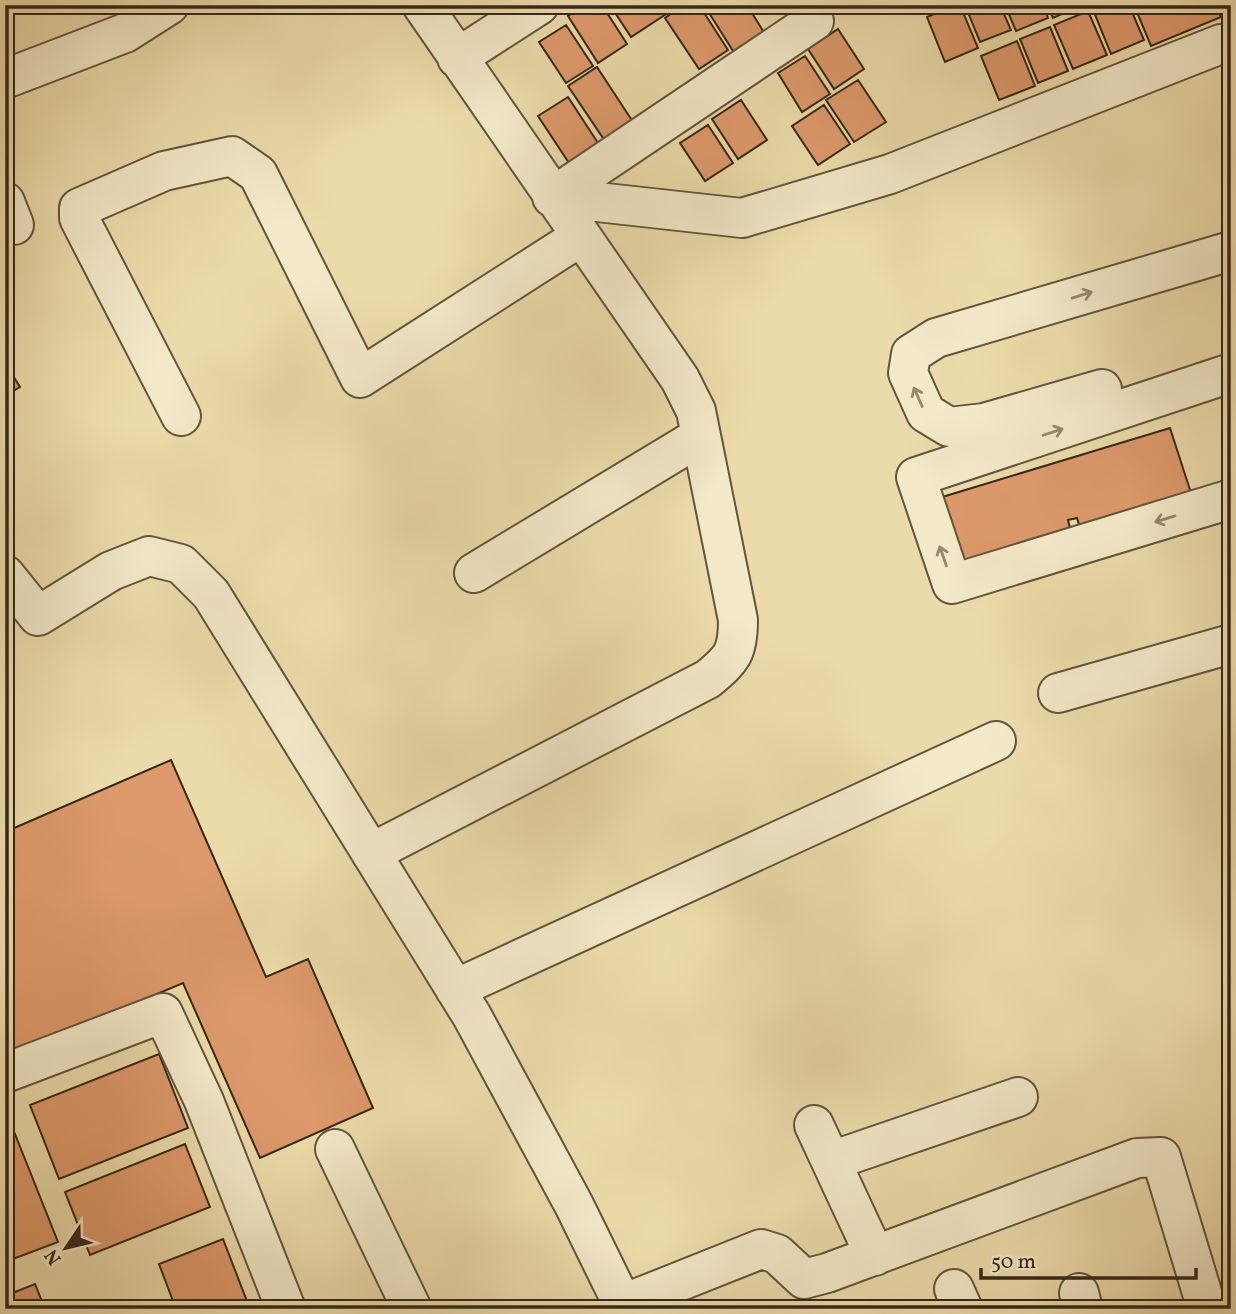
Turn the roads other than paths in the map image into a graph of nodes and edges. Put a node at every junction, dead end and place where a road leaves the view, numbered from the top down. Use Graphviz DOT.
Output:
graph roads {
  1 [pos="169,5"];
  2 [pos="422,5"];
  3 [pos="539,5"];
  4 [pos="805,5"];
  5 [pos="1221,44"];
  6 [pos="457,58"];
  7 [pos="5,79"];
  8 [pos="552,197"];
  9 [pos="580,237"];
  10 [pos="1231,251"];
  11 [pos="1231,350"];
  12 [pos="1231,373"];
  13 [pos="181,416"];
  14 [pos="701,436"];
  15 [pos="1231,499"];
  16 [pos="474,573"];
  17 [pos="5,575"];
  18 [pos="1231,644"];
  19 [pos="1058,693"];
  20 [pos="996,741"];
  21 [pos="371,853"];
  22 [pos="455,989"];
  23 [pos="5,1073"];
  24 [pos="1018,1097"];
  25 [pos="814,1125"];
  26 [pos="335,1149"];
  27 [pos="831,1161"];
  28 [pos="874,1256"];
  29 [pos="624,1306"];
  30 [pos="286,1309"];
  31 [pos="412,1309"];
  32 [pos="1207,1309"];
  1 -- 7 [label="street"];
  2 -- 6 [label="street"];
  3 -- 6 [label="street"];
  4 -- 8 [label="street"];
  5 -- 8 [label="street"];
  6 -- 8 [label="street"];
  8 -- 9 [label="street"];
  9 -- 13 [label="street"];
  9 -- 14 [label="street"];
  11 -- 10 [label="street, one-way"];
  15 -- 12 [label="street, one-way"];
  14 -- 16 [label="street"];
  14 -- 21 [label="street"];
  17 -- 21 [label="street"];
  18 -- 19 [label="street"];
  20 -- 22 [label="street"];
  21 -- 22 [label="street"];
  22 -- 29 [label="street"];
  23 -- 30 [label="street"];
  24 -- 27 [label="street"];
  25 -- 27 [label="street"];
  26 -- 31 [label="street"];
  27 -- 28 [label="street"];
  28 -- 29 [label="street"];
  28 -- 32 [label="street"];
}
